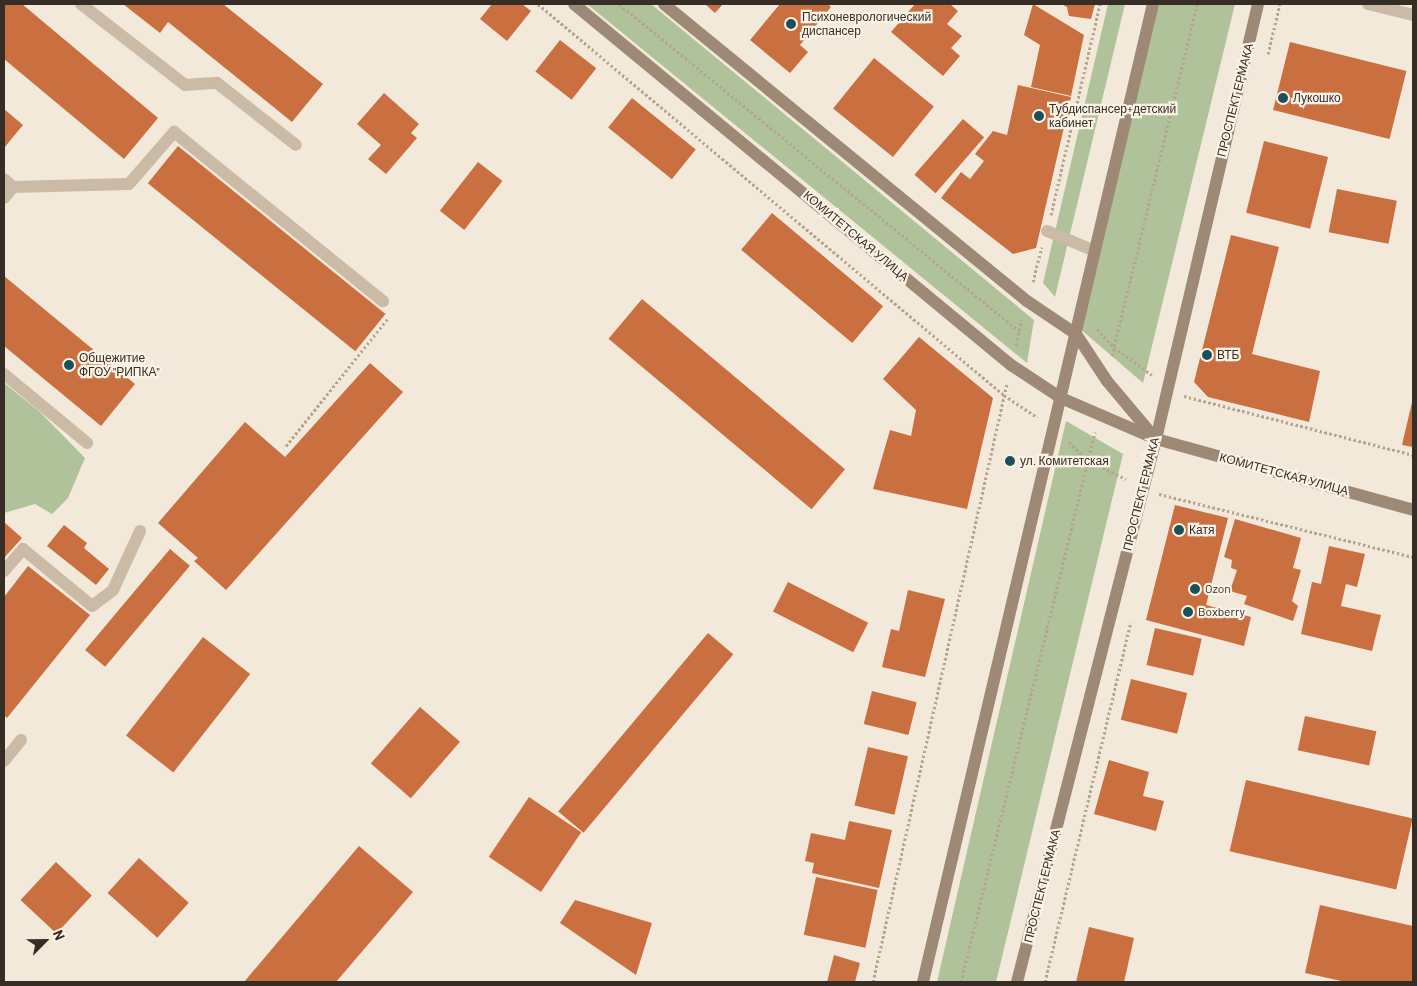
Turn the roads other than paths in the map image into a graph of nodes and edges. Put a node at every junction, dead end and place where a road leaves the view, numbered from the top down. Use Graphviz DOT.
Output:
graph roads {
  1 [pos="81,4"];
  2 [pos="574,4"];
  3 [pos="664,4"];
  4 [pos="1154,4"];
  5 [pos="1258,4"];
  6 [pos="1368,4"];
  7 [pos="1413,15"];
  8 [pos="296,146"];
  9 [pos="8,183"];
  10 [pos="4,198"];
  11 [pos="1047,231"];
  12 [pos="1095,251"];
  13 [pos="383,300"];
  14 [pos="1076,334"];
  15 [pos="4,374"];
  16 [pos="1060,398"];
  17 [pos="1156,439"];
  18 [pos="88,443"];
  19 [pos="1413,510"];
  20 [pos="140,531"];
  21 [pos="4,571"];
  22 [pos="21,740"];
  23 [pos="4,761"];
  24 [pos="923,982"];
  25 [pos="1018,982"];
  1 -- 8 [label="lane"];
  2 -- 16 [label="main road, КОМИТЕТСКАЯ УЛИЦА"];
  3 -- 14 [label="main road"];
  4 -- 12 [label="main road"];
  5 -- 17 [label="main road, ПРОСПЕКТ ЕРМАКА"];
  6 -- 7 [label="lane"];
  9 -- 10 [label="lane"];
  9 -- 13 [label="lane"];
  11 -- 12 [label="lane"];
  12 -- 14 [label="main road"];
  14 -- 16 [label="main road"];
  14 -- 17 [label="main road"];
  15 -- 18 [label="lane"];
  16 -- 17 [label="main road, КОМИТЕТСКАЯ УЛИЦА"];
  16 -- 24 [label="main road"];
  17 -- 19 [label="main road, КОМИТЕТСКАЯ УЛИЦА"];
  17 -- 25 [label="main road, ПРОСПЕКТ ЕРМАКА"];
  20 -- 21 [label="lane"];
  22 -- 23 [label="lane"];
}
